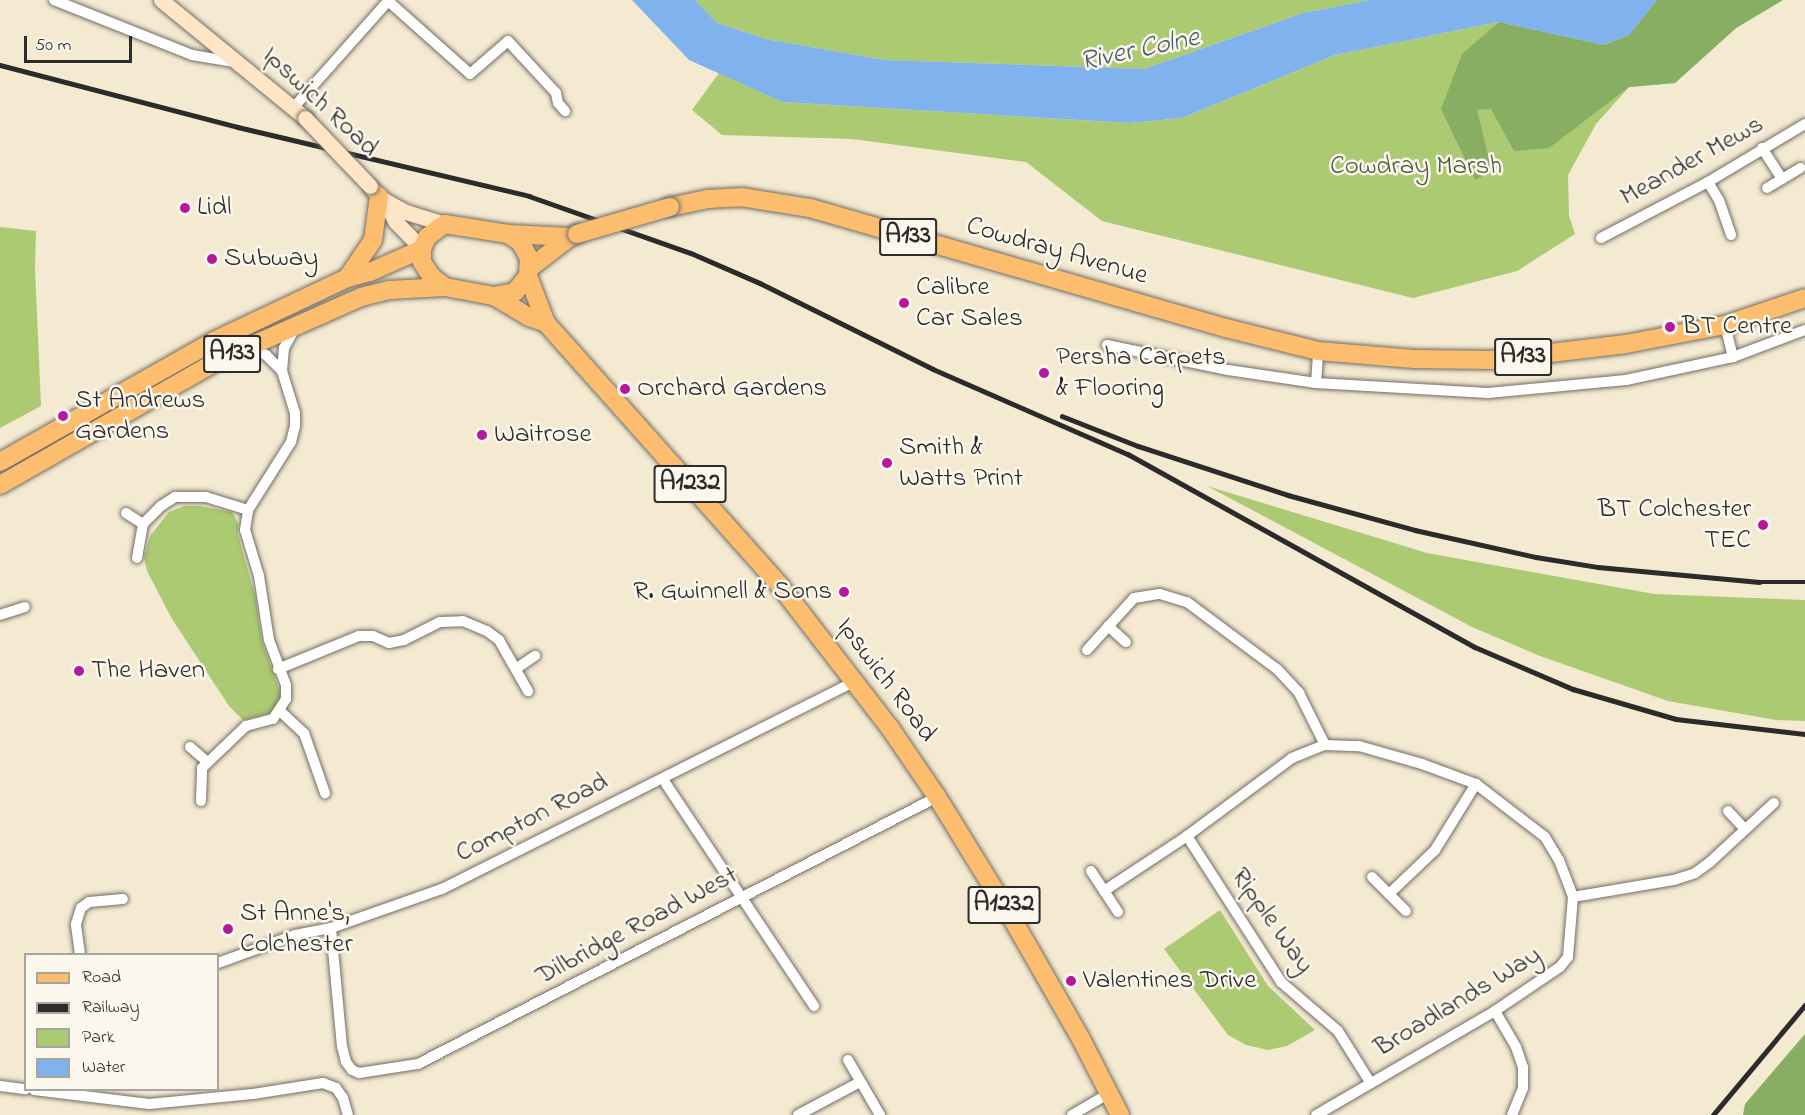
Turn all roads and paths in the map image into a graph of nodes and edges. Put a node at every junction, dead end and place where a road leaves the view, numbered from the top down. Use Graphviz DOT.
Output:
graph roads {
  1 [pos="54,0"];
  2 [pos="161,0"];
  3 [pos="388,1"];
  4 [pos="240,64"];
  5 [pos="294,107"];
  6 [pos="565,111"];
  7 [pos="1805,124"];
  8 [pos="1762,148"];
  9 [pos="1800,168"];
  10 [pos="1782,178"];
  11 [pos="1708,182"];
  12 [pos="1767,188"];
  13 [pos="378,194"];
  14 [pos="445,224"];
  15 [pos="508,234"];
  16 [pos="1731,235"];
  17 [pos="573,236"];
  18 [pos="1601,238"];
  19 [pos="422,249"];
  20 [pos="529,272"];
  21 [pos="347,278"];
  22 [pos="445,286"];
  23 [pos="494,296"];
  24 [pos="1804,296"];
  25 [pos="546,323"];
  26 [pos="299,324"];
  27 [pos="1725,326"];
  28 [pos="1805,330"];
  29 [pos="1107,345"];
  30 [pos="247,347"];
  31 [pos="1318,351"];
  32 [pos="1733,357"];
  33 [pos="282,371"];
  34 [pos="1316,383"];
  35 [pos="0,462"];
  36 [pos="0,485"];
  37 [pos="248,510"];
  38 [pos="126,513"];
  39 [pos="143,524"];
  40 [pos="137,558"];
  41 [pos="25,607"];
  42 [pos="0,615"];
  43 [pos="1108,626"];
  44 [pos="1126,642"];
  45 [pos="1087,650"];
  46 [pos="535,656"];
  47 [pos="517,668"];
  48 [pos="279,669"];
  49 [pos="854,682"];
  50 [pos="528,691"];
  51 [pos="280,711"];
  52 [pos="1325,746"];
  53 [pos="190,747"];
  54 [pos="207,762"];
  55 [pos="666,784"];
  56 [pos="1476,784"];
  57 [pos="325,793"];
  58 [pos="937,797"];
  59 [pos="201,801"];
  60 [pos="1774,803"];
  61 [pos="1728,812"];
  62 [pos="1745,829"];
  63 [pos="1187,836"];
  64 [pos="1090,871"];
  65 [pos="1371,877"];
  66 [pos="1104,891"];
  67 [pos="1389,894"];
  68 [pos="742,897"];
  69 [pos="1573,897"];
  70 [pos="123,899"];
  71 [pos="1406,911"];
  72 [pos="1118,912"];
  73 [pos="331,928"];
  74 [pos="80,953"];
  75 [pos="219,963"];
  76 [pos="814,1006"];
  77 [pos="1495,1011"];
  78 [pos="848,1060"];
  79 [pos="860,1082"];
  80 [pos="1370,1082"];
  81 [pos="0,1086"];
  82 [pos="24,1089"];
  83 [pos="45,1091"];
  84 [pos="1108,1094"];
  85 [pos="148,1109"];
  86 [pos="348,1115"];
  87 [pos="798,1115"];
  88 [pos="880,1115"];
  89 [pos="1072,1115"];
  90 [pos="1120,1115"];
  91 [pos="1316,1115"];
  92 [pos="1512,1115"];
  1 -- 4 [label="street"];
  2 -- 4 [label="street, Ipswich Road"];
  3 -- 5 [label="street"];
  3 -- 6 [label="street"];
  4 -- 5 [label="street, Ipswich Road"];
  5 -- 13 [label="street, Ipswich Road, bridge"];
  7 -- 8 [label="street, Meander Mews"];
  8 -- 10 [label="street"];
  8 -- 11 [label="street, Meander Mews"];
  9 -- 10 [label="street"];
  10 -- 12 [label="street"];
  11 -- 16 [label="street"];
  11 -- 18 [label="street, Meander Mews"];
  13 -- 14 [label="street, Ipswich Road"];
  13 -- 19 [label="street, Ipswich Road"];
  13 -- 21 [label="main road"];
  14 -- 15 [label="main road, A133"];
  14 -- 19 [label="main road, A133"];
  15 -- 17 [label="main road, Cowdray Avenue / A133"];
  15 -- 20 [label="main road"];
  17 -- 20 [label="main road, Cowdray Avenue / A133"];
  17 -- 31 [label="main road, Cowdray Avenue / A133, bridge"];
  19 -- 21 [label="main road, A133"];
  19 -- 22 [label="main road"];
  20 -- 23 [label="main road, A133"];
  20 -- 25 [label="main road, Ipswich Road / A1232"];
  21 -- 35 [label="main road, A133"];
  22 -- 23 [label="main road, A133"];
  22 -- 26 [label="main road, A133"];
  23 -- 25 [label="main road, Ipswich Road / A1232"];
  24 -- 27 [label="main road, Cowdray Avenue / A133"];
  25 -- 49 [label="main road, Ipswich Road / A1232"];
  26 -- 30 [label="main road, A133"];
  26 -- 33 [label="street"];
  27 -- 31 [label="main road, Cowdray Avenue / A133"];
  27 -- 32 [label="street"];
  28 -- 32 [label="street"];
  29 -- 34 [label="street"];
  30 -- 33 [label="street"];
  30 -- 36 [label="main road, A133"];
  31 -- 34 [label="street"];
  32 -- 34 [label="street"];
  33 -- 37 [label="street"];
  37 -- 39 [label="street"];
  37 -- 48 [label="street"];
  38 -- 39 [label="street"];
  39 -- 40 [label="street"];
  41 -- 42 [label="street"];
  43 -- 44 [label="street"];
  43 -- 45 [label="street"];
  43 -- 52 [label="street"];
  46 -- 47 [label="street"];
  47 -- 48 [label="street"];
  47 -- 50 [label="street"];
  48 -- 51 [label="street"];
  49 -- 58 [label="main road, Ipswich Road / A1232"];
  49 -- 73 [label="street, Compton Road"];
  51 -- 54 [label="street"];
  51 -- 57 [label="street"];
  52 -- 56 [label="street, Broadlands Way"];
  52 -- 63 [label="street, Broadlands Way"];
  53 -- 54 [label="street"];
  54 -- 59 [label="street"];
  55 -- 68 [label="street"];
  56 -- 67 [label="street"];
  56 -- 69 [label="street, Broadlands Way"];
  58 -- 68 [label="street, Dilbridge Road West"];
  58 -- 84 [label="main road, Ipswich Road / A1232"];
  60 -- 62 [label="street"];
  61 -- 62 [label="street"];
  62 -- 69 [label="street"];
  63 -- 66 [label="street, Broadlands Way"];
  63 -- 80 [label="street, Ripple Way"];
  64 -- 66 [label="street"];
  65 -- 67 [label="street"];
  66 -- 72 [label="street"];
  67 -- 71 [label="street"];
  68 -- 73 [label="street, Dilbridge Road West"];
  68 -- 76 [label="street"];
  69 -- 77 [label="street, Broadlands Way"];
  70 -- 74 [label="street"];
  73 -- 75 [label="street, Compton Road"];
  77 -- 80 [label="street, Broadlands Way"];
  77 -- 92 [label="street"];
  78 -- 79 [label="street"];
  79 -- 87 [label="street"];
  79 -- 88 [label="street"];
  80 -- 91 [label="street, Broadlands Way"];
  81 -- 82 [label="street"];
  83 -- 85 [label="street"];
  84 -- 89 [label="street"];
  84 -- 90 [label="main road, Ipswich Road / A1232"];
  85 -- 86 [label="street"];
}
